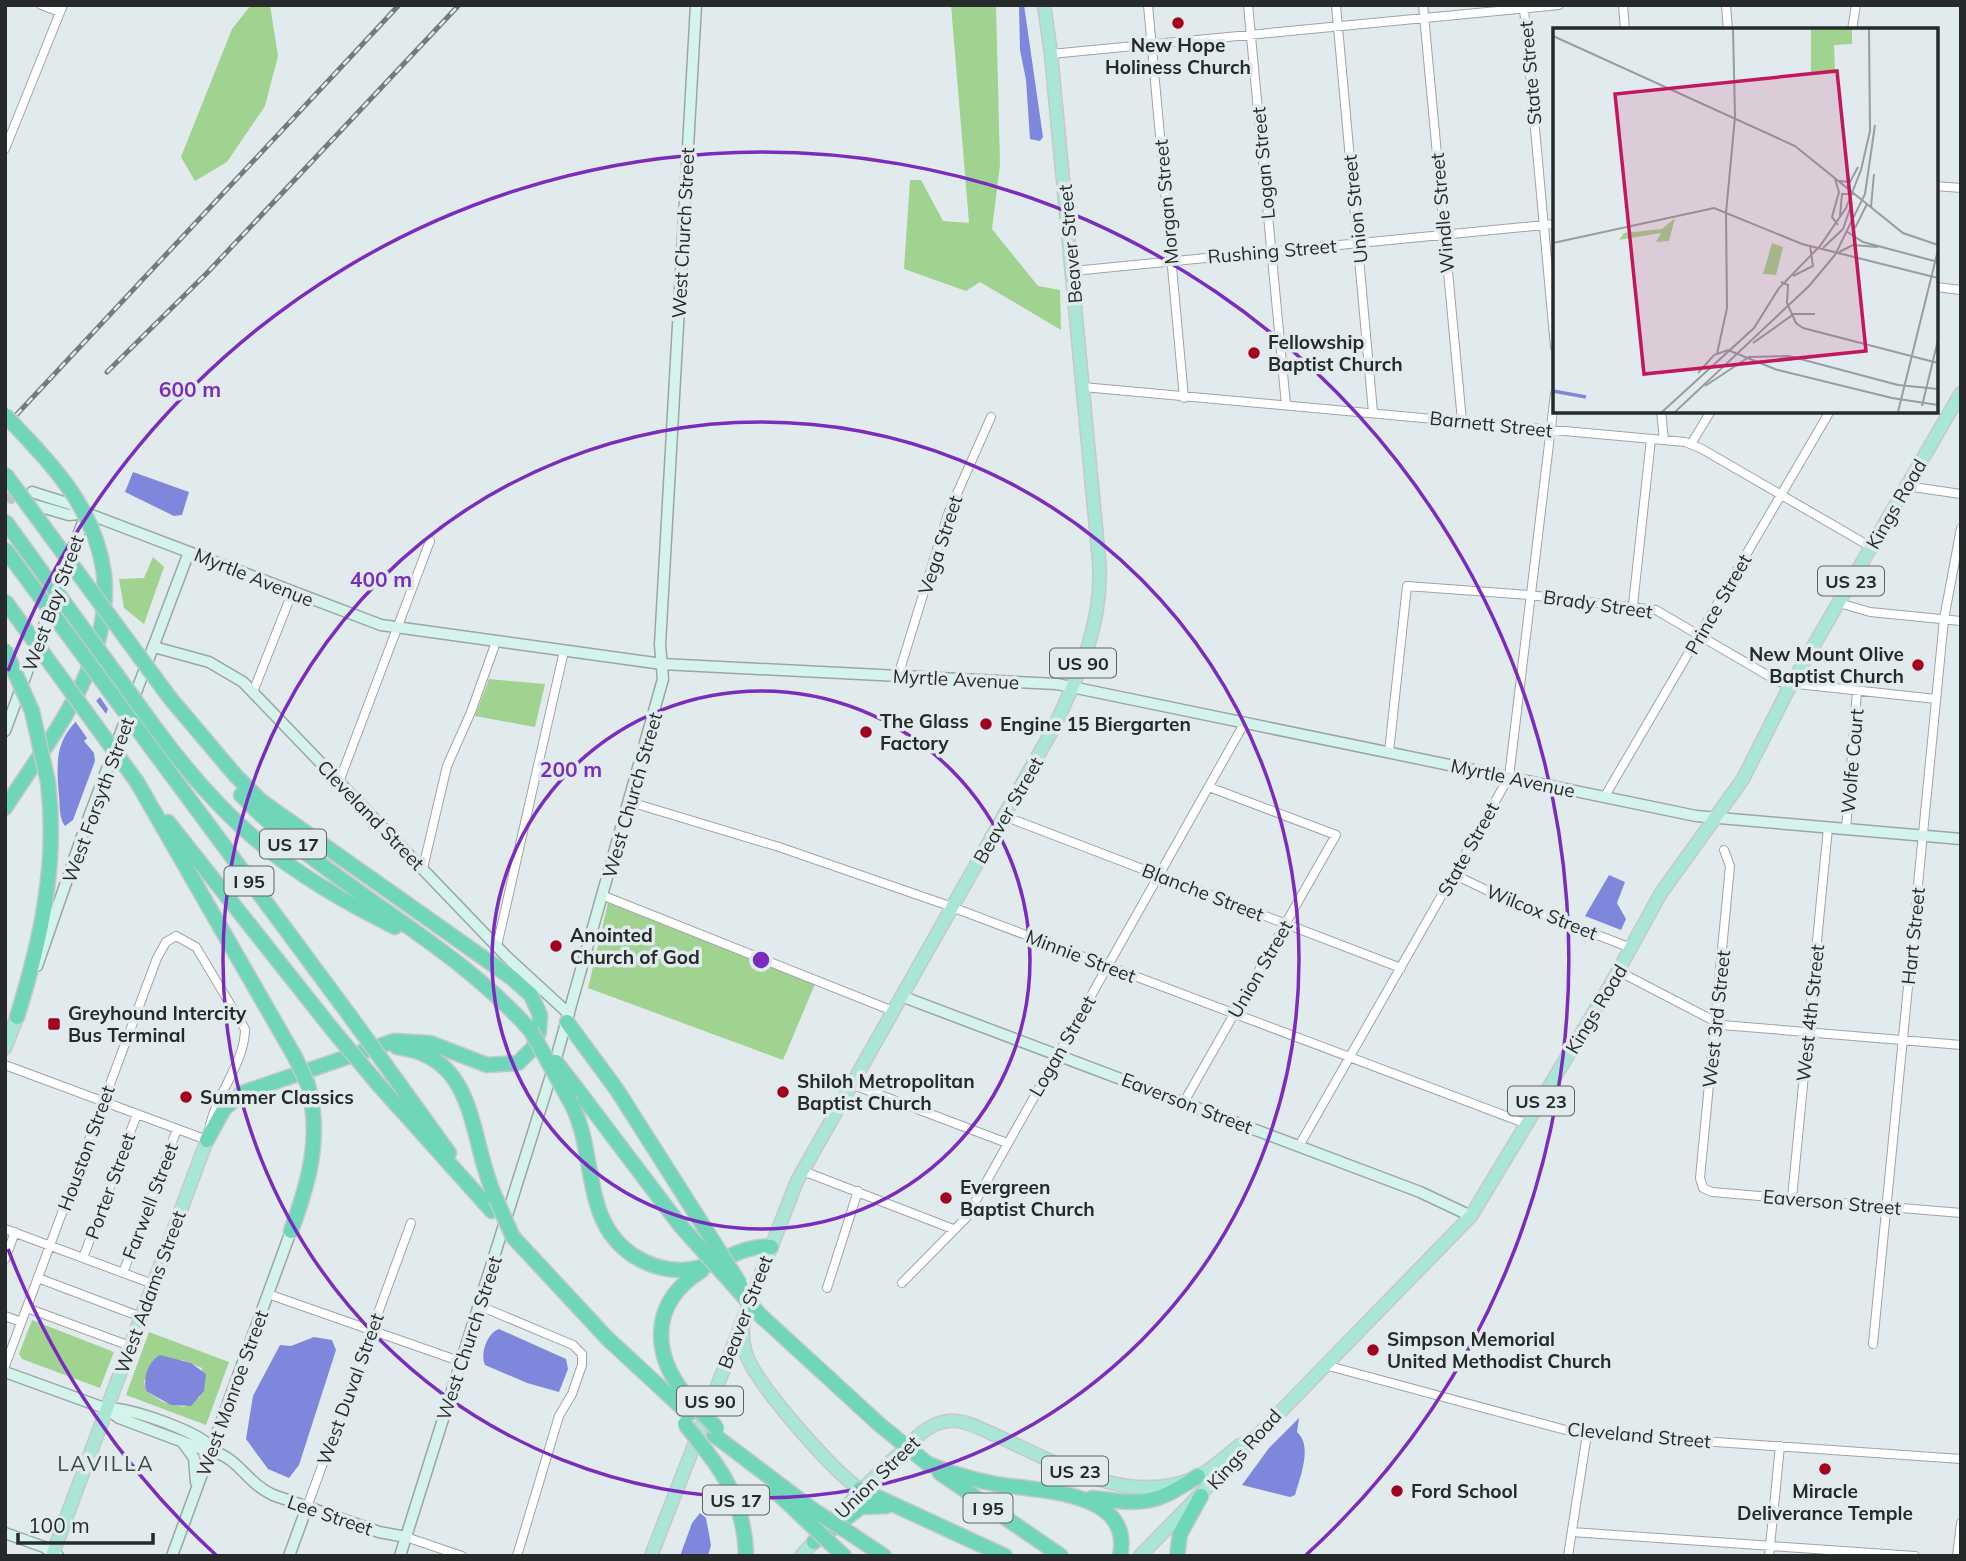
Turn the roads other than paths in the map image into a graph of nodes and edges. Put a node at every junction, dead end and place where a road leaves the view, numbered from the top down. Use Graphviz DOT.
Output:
graph roads {
  1 [pos="41,5"];
  2 [pos="696,5"];
  3 [pos="1044,5"];
  4 [pos="1148,5"];
  5 [pos="1248,5"];
  6 [pos="1336,5"];
  7 [pos="1423,5"];
  8 [pos="1559,5"];
  9 [pos="1623,5"];
  10 [pos="1726,5"];
  11 [pos="1856,5"];
  12 [pos="1497,8"];
  13 [pos="62,9"];
  14 [pos="1524,9"];
  15 [pos="1424,19"];
  16 [pos="1338,26"];
  17 [pos="1625,28"];
  18 [pos="1728,28"];
  19 [pos="1852,28"];
  20 [pos="1251,35"];
  21 [pos="1152,44"];
  22 [pos="1051,54"];
  23 [pos="6,147"];
  24 [pos="1938,186"];
  25 [pos="1961,188"];
  26 [pos="1553,224"];
  27 [pos="1545,225"];
  28 [pos="1444,234"];
  29 [pos="1358,243"];
  30 [pos="1271,251"];
  31 [pos="1172,259"];
  32 [pos="1073,271"];
  33 [pos="1938,287"];
  34 [pos="1961,290"];
  35 [pos="1553,323"];
  36 [pos="1083,387"];
  37 [pos="1961,393"];
  38 [pos="1184,398"];
  39 [pos="1286,405"];
  40 [pos="1553,408"];
  41 [pos="1373,412"];
  42 [pos="1661,413"];
  43 [pos="1710,413"];
  44 [pos="1829,413"];
  45 [pos="5,415"];
  46 [pos="991,417"];
  47 [pos="1462,421"];
  48 [pos="1550,429"];
  49 [pos="1651,439"];
  50 [pos="1664,440"];
  51 [pos="1691,444"];
  52 [pos="5,474"];
  53 [pos="1906,486"];
  54 [pos="32,492"];
  55 [pos="1961,494"];
  56 [pos="1781,496"];
  57 [pos="24,502"];
  58 [pos="86,513"];
  59 [pos="5,521"];
  60 [pos="1961,528"];
  61 [pos="430,541"];
  62 [pos="1871,547"];
  63 [pos="5,549"];
  64 [pos="190,552"];
  65 [pos="292,593"];
  66 [pos="1530,595"];
  67 [pos="5,601"];
  68 [pos="1839,603"];
  69 [pos="1633,605"];
  70 [pos="1944,620"];
  71 [pos="1961,621"];
  72 [pos="397,628"];
  73 [pos="1700,635"];
  74 [pos="496,642"];
  75 [pos="154,647"];
  76 [pos="5,650"];
  77 [pos="564,651"];
  78 [pos="662,664"];
  79 [pos="898,676"];
  80 [pos="1790,686"];
  81 [pos="1075,688"];
  82 [pos="253,692"];
  83 [pos="1857,692"];
  84 [pos="170,698"];
  85 [pos="1936,699"];
  86 [pos="1245,722"];
  87 [pos="5,731"];
  88 [pos="1389,752"];
  89 [pos="1509,777"];
  90 [pos="137,782"];
  91 [pos="339,782"];
  92 [pos="1209,787"];
  93 [pos="1605,796"];
  94 [pos="630,802"];
  95 [pos="5,807"];
  96 [pos="1004,816"];
  97 [pos="1716,819"];
  98 [pos="1828,828"];
  99 [pos="1846,829"];
  100 [pos="1923,836"];
  101 [pos="1961,839"];
  102 [pos="1724,850"];
  103 [pos="423,868"];
  104 [pos="1453,874"];
  105 [pos="1159,875"];
  106 [pos="604,896"];
  107 [pos="953,907"];
  108 [pos="1285,924"];
  109 [pos="176,936"];
  110 [pos="497,946"];
  111 [pos="1632,948"];
  112 [pos="448,957"];
  113 [pos="1108,966"];
  114 [pos="1401,968"];
  115 [pos="1618,971"];
  116 [pos="901,996"];
  117 [pos="893,1011"];
  118 [pos="1235,1013"];
  119 [pos="17,1017"];
  120 [pos="568,1018"];
  121 [pos="1715,1023"];
  122 [pos="531,1031"];
  123 [pos="1809,1032"];
  124 [pos="1902,1040"];
  125 [pos="1961,1045"];
  126 [pos="5,1048"];
  127 [pos="364,1050"];
  128 [pos="1058,1054"];
  129 [pos="1350,1058"];
  130 [pos="5,1065"];
  131 [pos="851,1084"];
  132 [pos="104,1101"];
  133 [pos="1184,1102"];
  134 [pos="136,1114"];
  135 [pos="1527,1124"];
  136 [pos="177,1129"];
  137 [pos="207,1140"];
  138 [pos="1007,1143"];
  139 [pos="1299,1146"];
  140 [pos="803,1171"];
  141 [pos="1703,1188"];
  142 [pos="858,1191"];
  143 [pos="1792,1198"];
  144 [pos="494,1205"];
  145 [pos="1886,1206"];
  146 [pos="1961,1213"];
  147 [pos="1471,1216"];
  148 [pos="411,1223"];
  149 [pos="5,1228"];
  150 [pos="953,1229"];
  151 [pos="291,1231"];
  152 [pos="15,1232"];
  153 [pos="50,1245"];
  154 [pos="771,1247"];
  155 [pos="83,1258"];
  156 [pos="5,1259"];
  157 [pos="722,1259"];
  158 [pos="123,1273"];
  159 [pos="38,1278"];
  160 [pos="902,1283"];
  161 [pos="153,1284"];
  162 [pos="827,1288"];
  163 [pos="268,1294"];
  164 [pos="480,1306"];
  165 [pos="27,1308"];
  166 [pos="744,1314"];
  167 [pos="760,1315"];
  168 [pos="5,1316"];
  169 [pos="141,1317"];
  170 [pos="21,1322"];
  171 [pos="372,1330"];
  172 [pos="1873,1345"];
  173 [pos="130,1346"];
  174 [pos="462,1362"];
  175 [pos="1325,1365"];
  176 [pos="5,1366"];
  177 [pos="5,1372"];
  178 [pos="107,1409"];
  179 [pos="689,1414"];
  180 [pos="1268,1422"];
  181 [pos="715,1431"];
  182 [pos="1587,1434"];
  183 [pos="181,1441"];
  184 [pos="1780,1446"];
  185 [pos="212,1449"];
  186 [pos="1961,1459"];
  187 [pos="928,1464"];
  188 [pos="1198,1476"];
  189 [pos="860,1489"];
  190 [pos="195,1493"];
  191 [pos="1070,1496"];
  192 [pos="1201,1496"];
  193 [pos="307,1507"];
  194 [pos="899,1509"];
  195 [pos="812,1516"];
  196 [pos="1961,1523"];
  197 [pos="1572,1532"];
  198 [pos="5,1533"];
  199 [pos="406,1537"];
  200 [pos="814,1542"];
  201 [pos="1770,1545"];
  202 [pos="54,1555"];
  203 [pos="172,1556"];
  204 [pos="289,1556"];
  205 [pos="400,1556"];
  206 [pos="462,1556"];
  207 [pos="517,1556"];
  208 [pos="651,1556"];
  209 [pos="746,1556"];
  210 [pos="801,1556"];
  211 [pos="844,1556"];
  212 [pos="884,1556"];
  213 [pos="1005,1556"];
  214 [pos="1061,1556"];
  215 [pos="1120,1556"];
  216 [pos="1140,1556"];
  217 [pos="1177,1556"];
  218 [pos="1568,1556"];
  219 [pos="1769,1556"];
  220 [pos="1915,1556"];
  221 [pos="1957,1556"];
  1 -- 13 [label="street"];
  2 -- 78 [label="street, West Church Street"];
  3 -- 22 [label="main road, Beaver Street / US 90"];
  4 -- 21 [label="street, Morgan Street"];
  5 -- 20 [label="street, Logan Street"];
  6 -- 16 [label="street, Union Street"];
  7 -- 15 [label="street, Windle Street"];
  8 -- 14 [label="street"];
  9 -- 17 [label="street"];
  10 -- 18 [label="street"];
  11 -- 19 [label="street"];
  12 -- 14 [label="street"];
  12 -- 15 [label="street"];
  13 -- 23 [label="street"];
  14 -- 27 [label="street, State Street"];
  15 -- 16 [label="street"];
  15 -- 28 [label="street, Windle Street"];
  16 -- 20 [label="street"];
  16 -- 29 [label="street, Union Street"];
  20 -- 21 [label="street"];
  20 -- 30 [label="street, Logan Street"];
  21 -- 22 [label="street"];
  21 -- 31 [label="street, Morgan Street"];
  22 -- 32 [label="main road, Beaver Street / US 90"];
  24 -- 25 [label="street"];
  26 -- 27 [label="street, Rushing Street"];
  27 -- 28 [label="street, Rushing Street"];
  27 -- 35 [label="street, State Street"];
  28 -- 29 [label="street, Rushing Street"];
  28 -- 47 [label="street, Windle Street"];
  29 -- 30 [label="street, Rushing Street"];
  29 -- 41 [label="street, Union Street"];
  30 -- 31 [label="street, Rushing Street"];
  30 -- 39 [label="street, Logan Street"];
  31 -- 32 [label="street, Rushing Street"];
  31 -- 38 [label="street, Morgan Street"];
  32 -- 36 [label="main road, Beaver Street / US 90"];
  33 -- 34 [label="street"];
  36 -- 38 [label="street, Barnett Street"];
  36 -- 81 [label="main road, Beaver Street / US 90"];
  37 -- 53 [label="main road, Kings Road / US 23"];
  38 -- 39 [label="street, Barnett Street"];
  39 -- 41 [label="street, Barnett Street"];
  40 -- 48 [label="street, State Street"];
  41 -- 47 [label="street, Barnett Street"];
  42 -- 50 [label="street"];
  43 -- 51 [label="street"];
  44 -- 56 [label="street, Prince Street"];
  45 -- 95 [label="highway, bridge"];
  46 -- 79 [label="street, Vega Street"];
  47 -- 48 [label="street, Barnett Street"];
  48 -- 49 [label="street, Barnett Street"];
  48 -- 66 [label="street, State Street"];
  49 -- 50 [label="street, Barnett Street"];
  49 -- 69 [label="street"];
  50 -- 51 [label="street, Barnett Street"];
  51 -- 56 [label="street, Barnett Street"];
  52 -- 84 [label="highway, US 17, bridge"];
  53 -- 55 [label="street"];
  53 -- 62 [label="main road, Kings Road / US 23"];
  54 -- 58 [label="street, Myrtle Avenue"];
  56 -- 62 [label="street, Barnett Street"];
  56 -- 73 [label="street, Prince Street"];
  57 -- 58 [label="street, Myrtle Avenue"];
  58 -- 64 [label="street, Myrtle Avenue"];
  58 -- 87 [label="street, West Bay Street"];
  59 -- 112 [label="highway, I 95, bridge"];
  60 -- 70 [label="street, Hart Street"];
  61 -- 72 [label="street"];
  62 -- 68 [label="main road, Kings Road / US 23"];
  63 -- 144 [label="highway, I 95, bridge"];
  64 -- 65 [label="street, Myrtle Avenue"];
  64 -- 75 [label="street, West Forsyth Street"];
  65 -- 72 [label="street, Myrtle Avenue"];
  65 -- 82 [label="street"];
  66 -- 69 [label="street, Brady Street"];
  66 -- 88 [label="street, Brady Street"];
  66 -- 89 [label="street, State Street"];
  67 -- 90 [label="highway, bridge"];
  68 -- 70 [label="street"];
  68 -- 80 [label="main road, Kings Road / US 23"];
  69 -- 73 [label="street, Brady Street"];
  70 -- 71 [label="street"];
  70 -- 85 [label="street, Hart Street"];
  72 -- 74 [label="street, Myrtle Avenue"];
  72 -- 91 [label="street"];
  73 -- 80 [label="street, Brady Street"];
  73 -- 93 [label="street, Prince Street"];
  74 -- 77 [label="street, Myrtle Avenue"];
  74 -- 103 [label="street"];
  75 -- 82 [label="street, Cleveland Street"];
  75 -- 119 [label="street, West Forsyth Street"];
  76 -- 119 [label="highway, bridge"];
  77 -- 78 [label="street, Myrtle Avenue"];
  77 -- 110 [label="street"];
  78 -- 79 [label="street, Myrtle Avenue"];
  78 -- 94 [label="street, West Church Street"];
  79 -- 81 [label="street, Myrtle Avenue"];
  80 -- 83 [label="street, Brady Street"];
  80 -- 97 [label="main road, Kings Road / US 23"];
  81 -- 86 [label="street, Myrtle Avenue"];
  81 -- 96 [label="main road, Beaver Street / US 90"];
  82 -- 91 [label="street, Cleveland Street"];
  83 -- 85 [label="street, Brady Street"];
  83 -- 99 [label="street, Wolfe Court"];
  84 -- 112 [label="highway, US 17"];
  84 -- 127 [label="highway"];
  85 -- 100 [label="street, Hart Street"];
  86 -- 88 [label="street, Myrtle Avenue"];
  86 -- 92 [label="street, Logan Street"];
  88 -- 89 [label="street, Myrtle Avenue"];
  89 -- 93 [label="street, Myrtle Avenue"];
  89 -- 104 [label="street, State Street"];
  90 -- 144 [label="highway, bridge"];
  90 -- 151 [label="highway, bridge"];
  91 -- 103 [label="street, Cleveland Street"];
  92 -- 105 [label="street, Logan Street"];
  92 -- 108 [label="street, Union Street"];
  93 -- 97 [label="street, Myrtle Avenue"];
  94 -- 106 [label="street, West Church Street"];
  94 -- 107 [label="street, Minnie Street"];
  96 -- 105 [label="street, Blanche Street"];
  96 -- 107 [label="main road, Beaver Street / US 90"];
  97 -- 98 [label="street, Myrtle Avenue"];
  97 -- 111 [label="main road, Kings Road / US 23"];
  98 -- 99 [label="street, Myrtle Avenue"];
  98 -- 123 [label="street, West 4th Street"];
  99 -- 100 [label="street, Myrtle Avenue"];
  100 -- 101 [label="street, Myrtle Avenue"];
  100 -- 124 [label="street, Hart Street"];
  102 -- 121 [label="street, West 3rd Street"];
  103 -- 110 [label="street, Cleveland Street"];
  104 -- 111 [label="street, Wilcox Street"];
  104 -- 114 [label="street, State Street"];
  105 -- 108 [label="street, Blanche Street"];
  105 -- 113 [label="street, Logan Street"];
  106 -- 117 [label="street"];
  106 -- 120 [label="street, West Church Street"];
  107 -- 113 [label="street, Minnie Street"];
  107 -- 116 [label="main road, Beaver Street / US 90"];
  108 -- 114 [label="street, Blanche Street"];
  108 -- 118 [label="street, Union Street"];
  109 -- 132 [label="street, Houston Street"];
  109 -- 137 [label="street, West Adams Street"];
  110 -- 120 [label="street, Cleveland Street"];
  111 -- 115 [label="main road, Kings Road / US 23"];
  112 -- 122 [label="highway, I 95"];
  113 -- 118 [label="street, Minnie Street"];
  113 -- 128 [label="street, Logan Street"];
  114 -- 129 [label="street, State Street"];
  115 -- 121 [label="street"];
  115 -- 135 [label="main road, Kings Road / US 23"];
  116 -- 117 [label="main road, Beaver Street / US 90"];
  116 -- 128 [label="street, Eaverson Street"];
  117 -- 131 [label="main road, Beaver Street / US 90"];
  118 -- 129 [label="street, Minnie Street"];
  118 -- 133 [label="street, Union Street"];
  119 -- 126 [label="main road, West Forsyth Street"];
  120 -- 164 [label="street, West Church Street"];
  120 -- 167 [label="highway, bridge"];
  121 -- 123 [label="street"];
  121 -- 141 [label="street, West 3rd Street"];
  122 -- 157 [label="highway, bridge"];
  122 -- 167 [label="highway, I 95, bridge"];
  123 -- 124 [label="street"];
  123 -- 143 [label="street, West 4th Street"];
  124 -- 125 [label="street"];
  124 -- 145 [label="street, Hart Street"];
  127 -- 137 [label="highway"];
  127 -- 144 [label="highway"];
  128 -- 133 [label="street, Eaverson Street"];
  128 -- 138 [label="street, Logan Street"];
  129 -- 135 [label="street, Minnie Street"];
  129 -- 139 [label="street, State Street"];
  130 -- 132 [label="street"];
  131 -- 138 [label="street"];
  131 -- 140 [label="main road, Beaver Street / US 90"];
  132 -- 134 [label="street"];
  132 -- 153 [label="street, Houston Street"];
  133 -- 139 [label="street, Eaverson Street"];
  134 -- 136 [label="street"];
  134 -- 155 [label="street, Porter Street"];
  135 -- 147 [label="main road, Kings Road / US 23"];
  136 -- 137 [label="street"];
  136 -- 158 [label="street, Farwell Street"];
  137 -- 161 [label="main road, West Adams Street"];
  138 -- 150 [label="street, Logan Street"];
  139 -- 147 [label="street, Eaverson Street"];
  140 -- 142 [label="street"];
  140 -- 154 [label="main road, Beaver Street / US 90"];
  141 -- 143 [label="street, Eaverson Street"];
  142 -- 150 [label="street"];
  142 -- 162 [label="street"];
  143 -- 145 [label="street, Eaverson Street"];
  144 -- 179 [label="highway, bridge"];
  145 -- 146 [label="street, Eaverson Street"];
  145 -- 172 [label="street, Hart Street"];
  147 -- 175 [label="main road, Kings Road / US 23"];
  148 -- 171 [label="street, West Duval Street"];
  149 -- 152 [label="street"];
  150 -- 160 [label="street, Logan Street"];
  151 -- 163 [label="street, West Monroe Street"];
  152 -- 153 [label="street"];
  152 -- 156 [label="street"];
  153 -- 155 [label="street"];
  153 -- 159 [label="street, Houston Street"];
  154 -- 157 [label="highway"];
  154 -- 166 [label="main road, Beaver Street / US 90"];
  155 -- 158 [label="street"];
  157 -- 179 [label="highway"];
  158 -- 161 [label="street"];
  159 -- 165 [label="street, Houston Street"];
  159 -- 169 [label="street"];
  161 -- 169 [label="main road, West Adams Street"];
  163 -- 171 [label="street"];
  163 -- 185 [label="street, West Monroe Street"];
  164 -- 174 [label="street, West Church Street"];
  164 -- 207 [label="street"];
  165 -- 170 [label="street, Houston Street"];
  165 -- 173 [label="street"];
  166 -- 189 [label="main road"];
  166 -- 208 [label="main road, Beaver Street / US 90"];
  167 -- 187 [label="highway, I 95, bridge"];
  168 -- 170 [label="street"];
  169 -- 173 [label="main road, West Adams Street"];
  170 -- 176 [label="street, Houston Street"];
  171 -- 174 [label="street"];
  171 -- 193 [label="street, West Duval Street"];
  173 -- 178 [label="main road, West Adams Street"];
  174 -- 199 [label="street, West Church Street"];
  175 -- 180 [label="main road, Kings Road / US 23"];
  175 -- 182 [label="street, Cleveland Street"];
  177 -- 178 [label="street, Lee Street"];
  178 -- 183 [label="street, Lee Street"];
  178 -- 185 [label="street, Lee Street"];
  178 -- 202 [label="main road, West Adams Street"];
  179 -- 181 [label="highway, bridge"];
  179 -- 209 [label="highway, US 17, bridge"];
  180 -- 188 [label="main road, Union Street / US 23"];
  180 -- 192 [label="main road, Kings Road / US 23"];
  181 -- 195 [label="highway"];
  181 -- 195 [label="highway"];
  182 -- 184 [label="street, Cleveland Street"];
  182 -- 197 [label="street"];
  183 -- 185 [label="street, Lee Street"];
  183 -- 190 [label="street"];
  184 -- 186 [label="street, Cleveland Street"];
  184 -- 201 [label="street"];
  185 -- 190 [label="street, West Monroe Street"];
  185 -- 193 [label="street, Lee Street"];
  187 -- 191 [label="highway"];
  187 -- 214 [label="highway, I 95"];
  188 -- 189 [label="main road, Union Street / US 23"];
  188 -- 191 [label="highway"];
  189 -- 194 [label="highway"];
  189 -- 200 [label="main road, Union Street / US 23"];
  190 -- 203 [label="street, West Monroe Street"];
  191 -- 215 [label="highway"];
  192 -- 216 [label="main road, Kings Road / US 23"];
  192 -- 217 [label="highway"];
  193 -- 199 [label="street, Lee Street"];
  193 -- 204 [label="street, West Duval Street"];
  194 -- 200 [label="highway"];
  194 -- 213 [label="highway"];
  195 -- 211 [label="highway, bridge"];
  195 -- 212 [label="highway, bridge"];
  196 -- 221 [label="street"];
  197 -- 201 [label="street"];
  197 -- 218 [label="street"];
  198 -- 202 [label="street"];
  199 -- 205 [label="street, West Church Street"];
  199 -- 206 [label="street, Lee Street"];
  200 -- 210 [label="main road, Union Street / US 23"];
  201 -- 219 [label="street"];
  201 -- 220 [label="street"];
}
